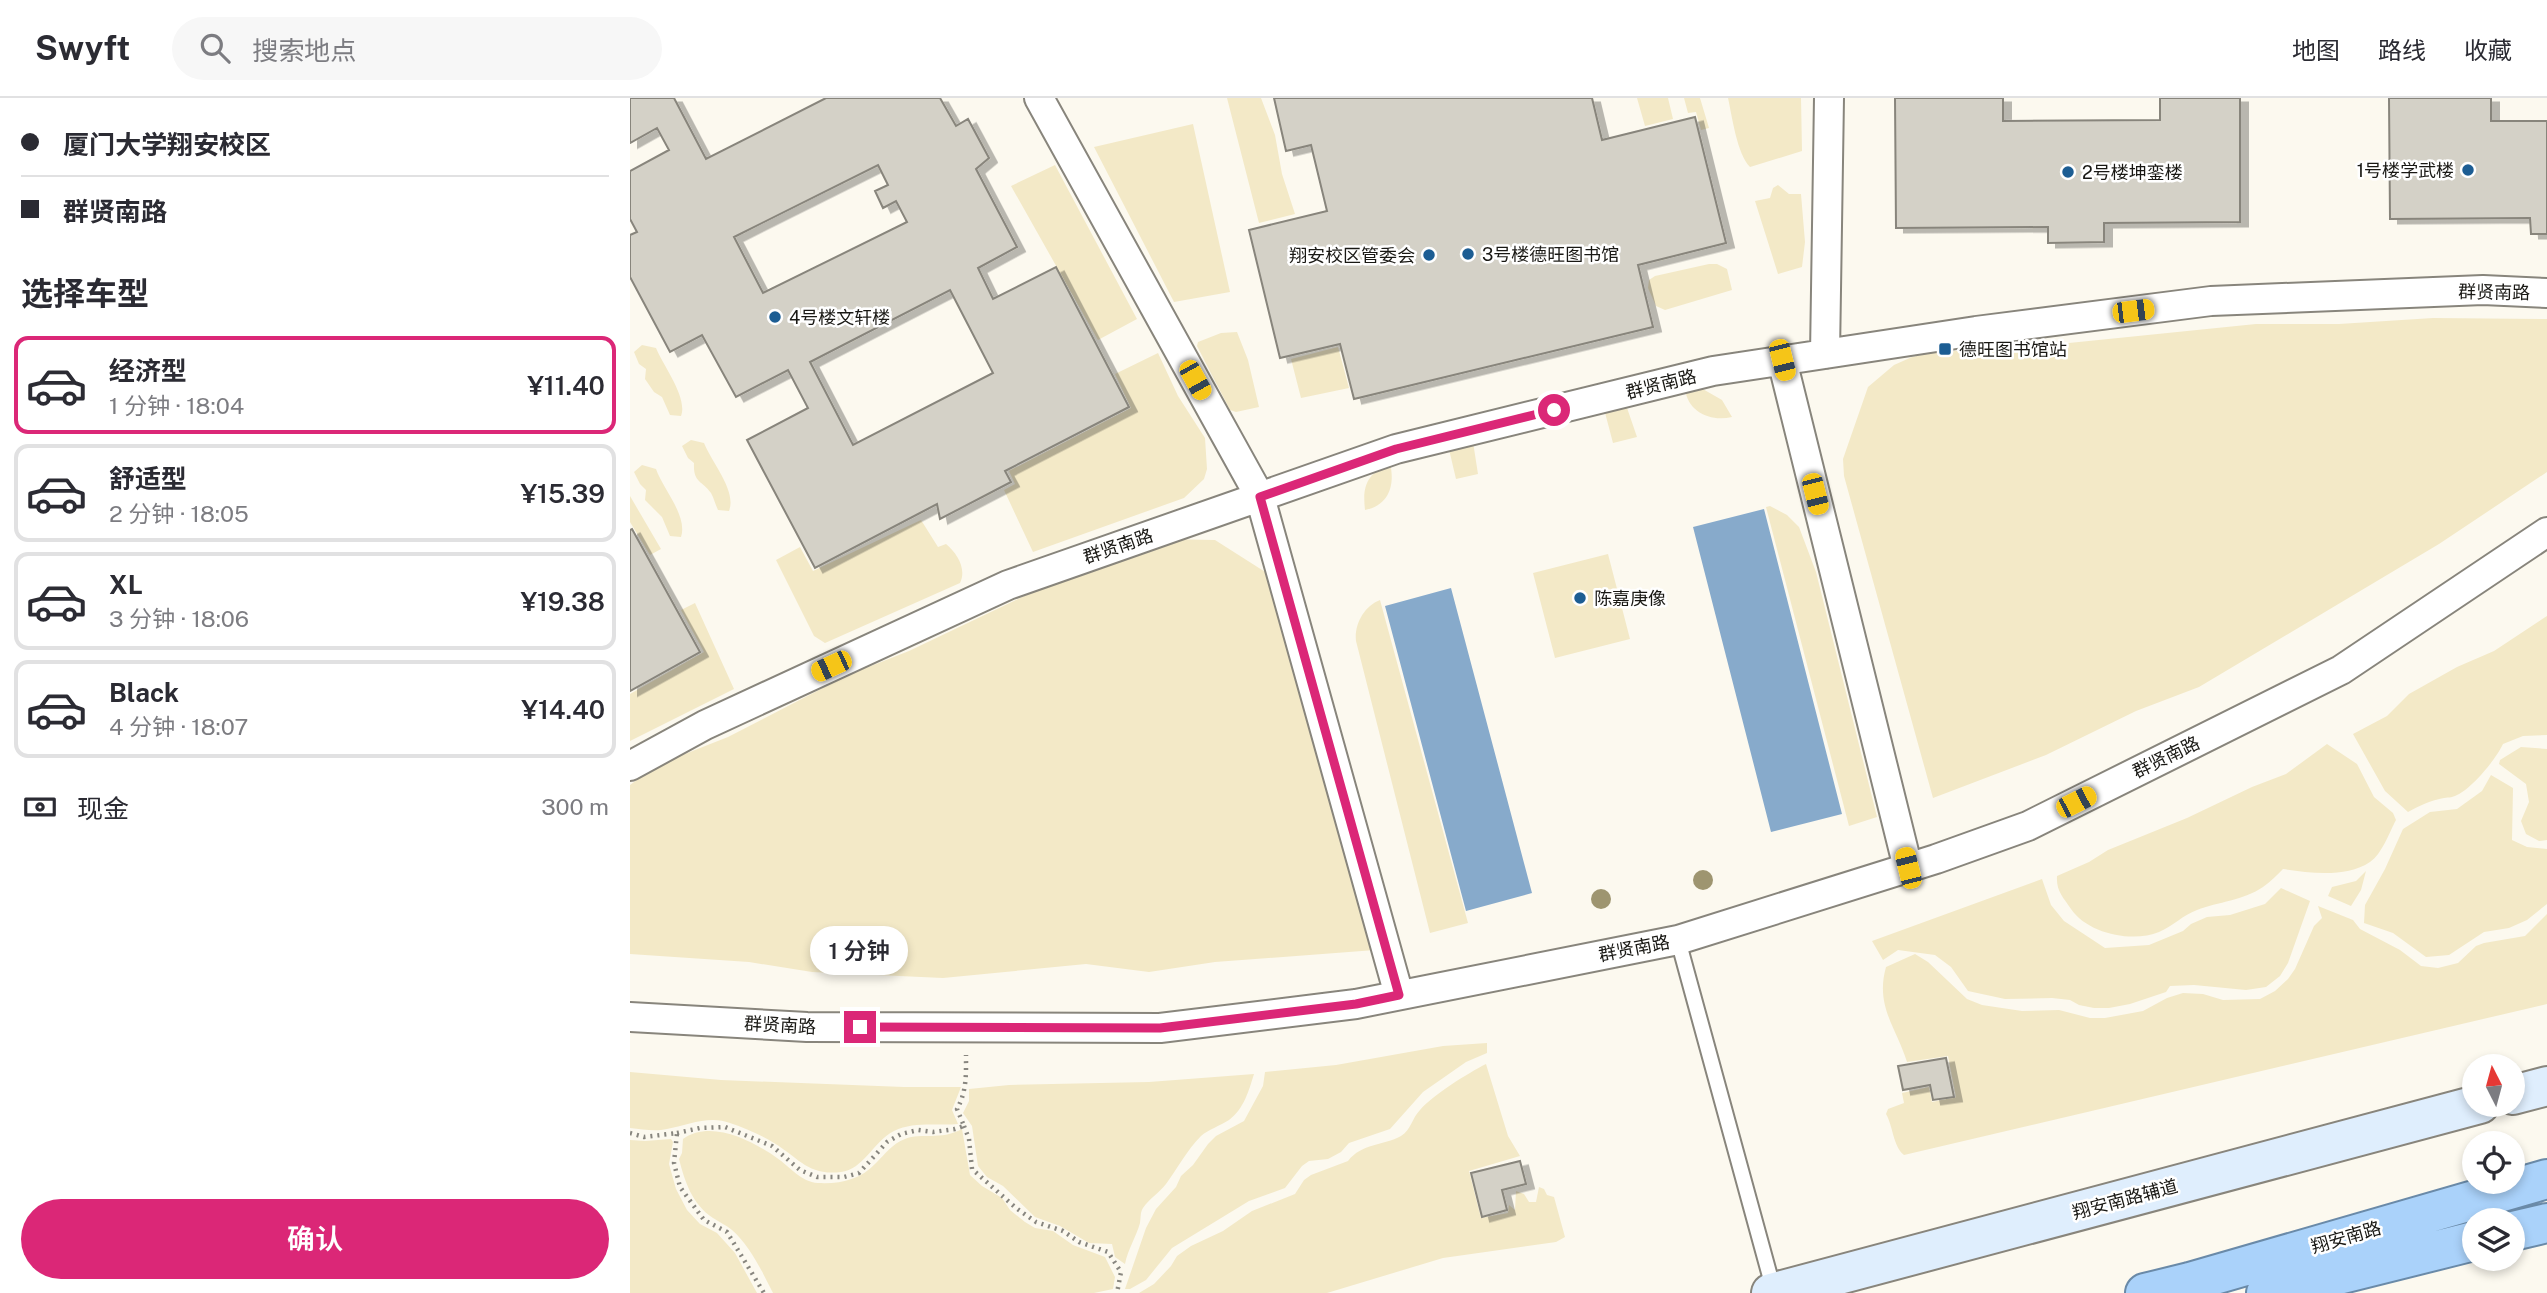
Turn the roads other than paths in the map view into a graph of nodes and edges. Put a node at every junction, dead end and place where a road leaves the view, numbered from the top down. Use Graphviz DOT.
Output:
graph roads {
  1 [pos="1039,98"];
  2 [pos="1829,98"];
  3 [pos="2547,293"];
  4 [pos="1825,354"];
  5 [pos="1782,360"];
  6 [pos="1260,497"];
  7 [pos="2547,532"];
  8 [pos="630,766"];
  9 [pos="1908,868"];
  10 [pos="1678,940"];
  11 [pos="1399,995"];
  12 [pos="630,1017"];
  13 [pos="2547,1086"];
  14 [pos="2525,1092"];
  15 [pos="2462,1109"];
  16 [pos="2547,1179"];
  17 [pos="2547,1223"];
  18 [pos="2525,1228"];
  19 [pos="2462,1244"];
  20 [pos="1773,1293"];
  21 [pos="2145,1293"];
  22 [pos="2266,1293"];
  1 -- 6 [label="street"];
  2 -- 4 [label="street"];
  3 -- 4 [label="street, 群贤南路"];
  4 -- 5 [label="street, 群贤南路"];
  5 -- 6 [label="street, 群贤南路"];
  5 -- 9 [label="street"];
  6 -- 8 [label="street, 群贤南路"];
  6 -- 11 [label="street"];
  7 -- 9 [label="street, 群贤南路"];
  9 -- 10 [label="street, 群贤南路"];
  10 -- 11 [label="street, 群贤南路"];
  10 -- 20 [label="lane"];
  11 -- 12 [label="street, 群贤南路"];
  13 -- 14 [label="main road"];
  15 -- 20 [label="main road, 翔安南路辅道"];
  16 -- 21 [label="highway, 翔安南路"];
  17 -- 18 [label="highway"];
  19 -- 22 [label="highway, 翔安南路"];
}
